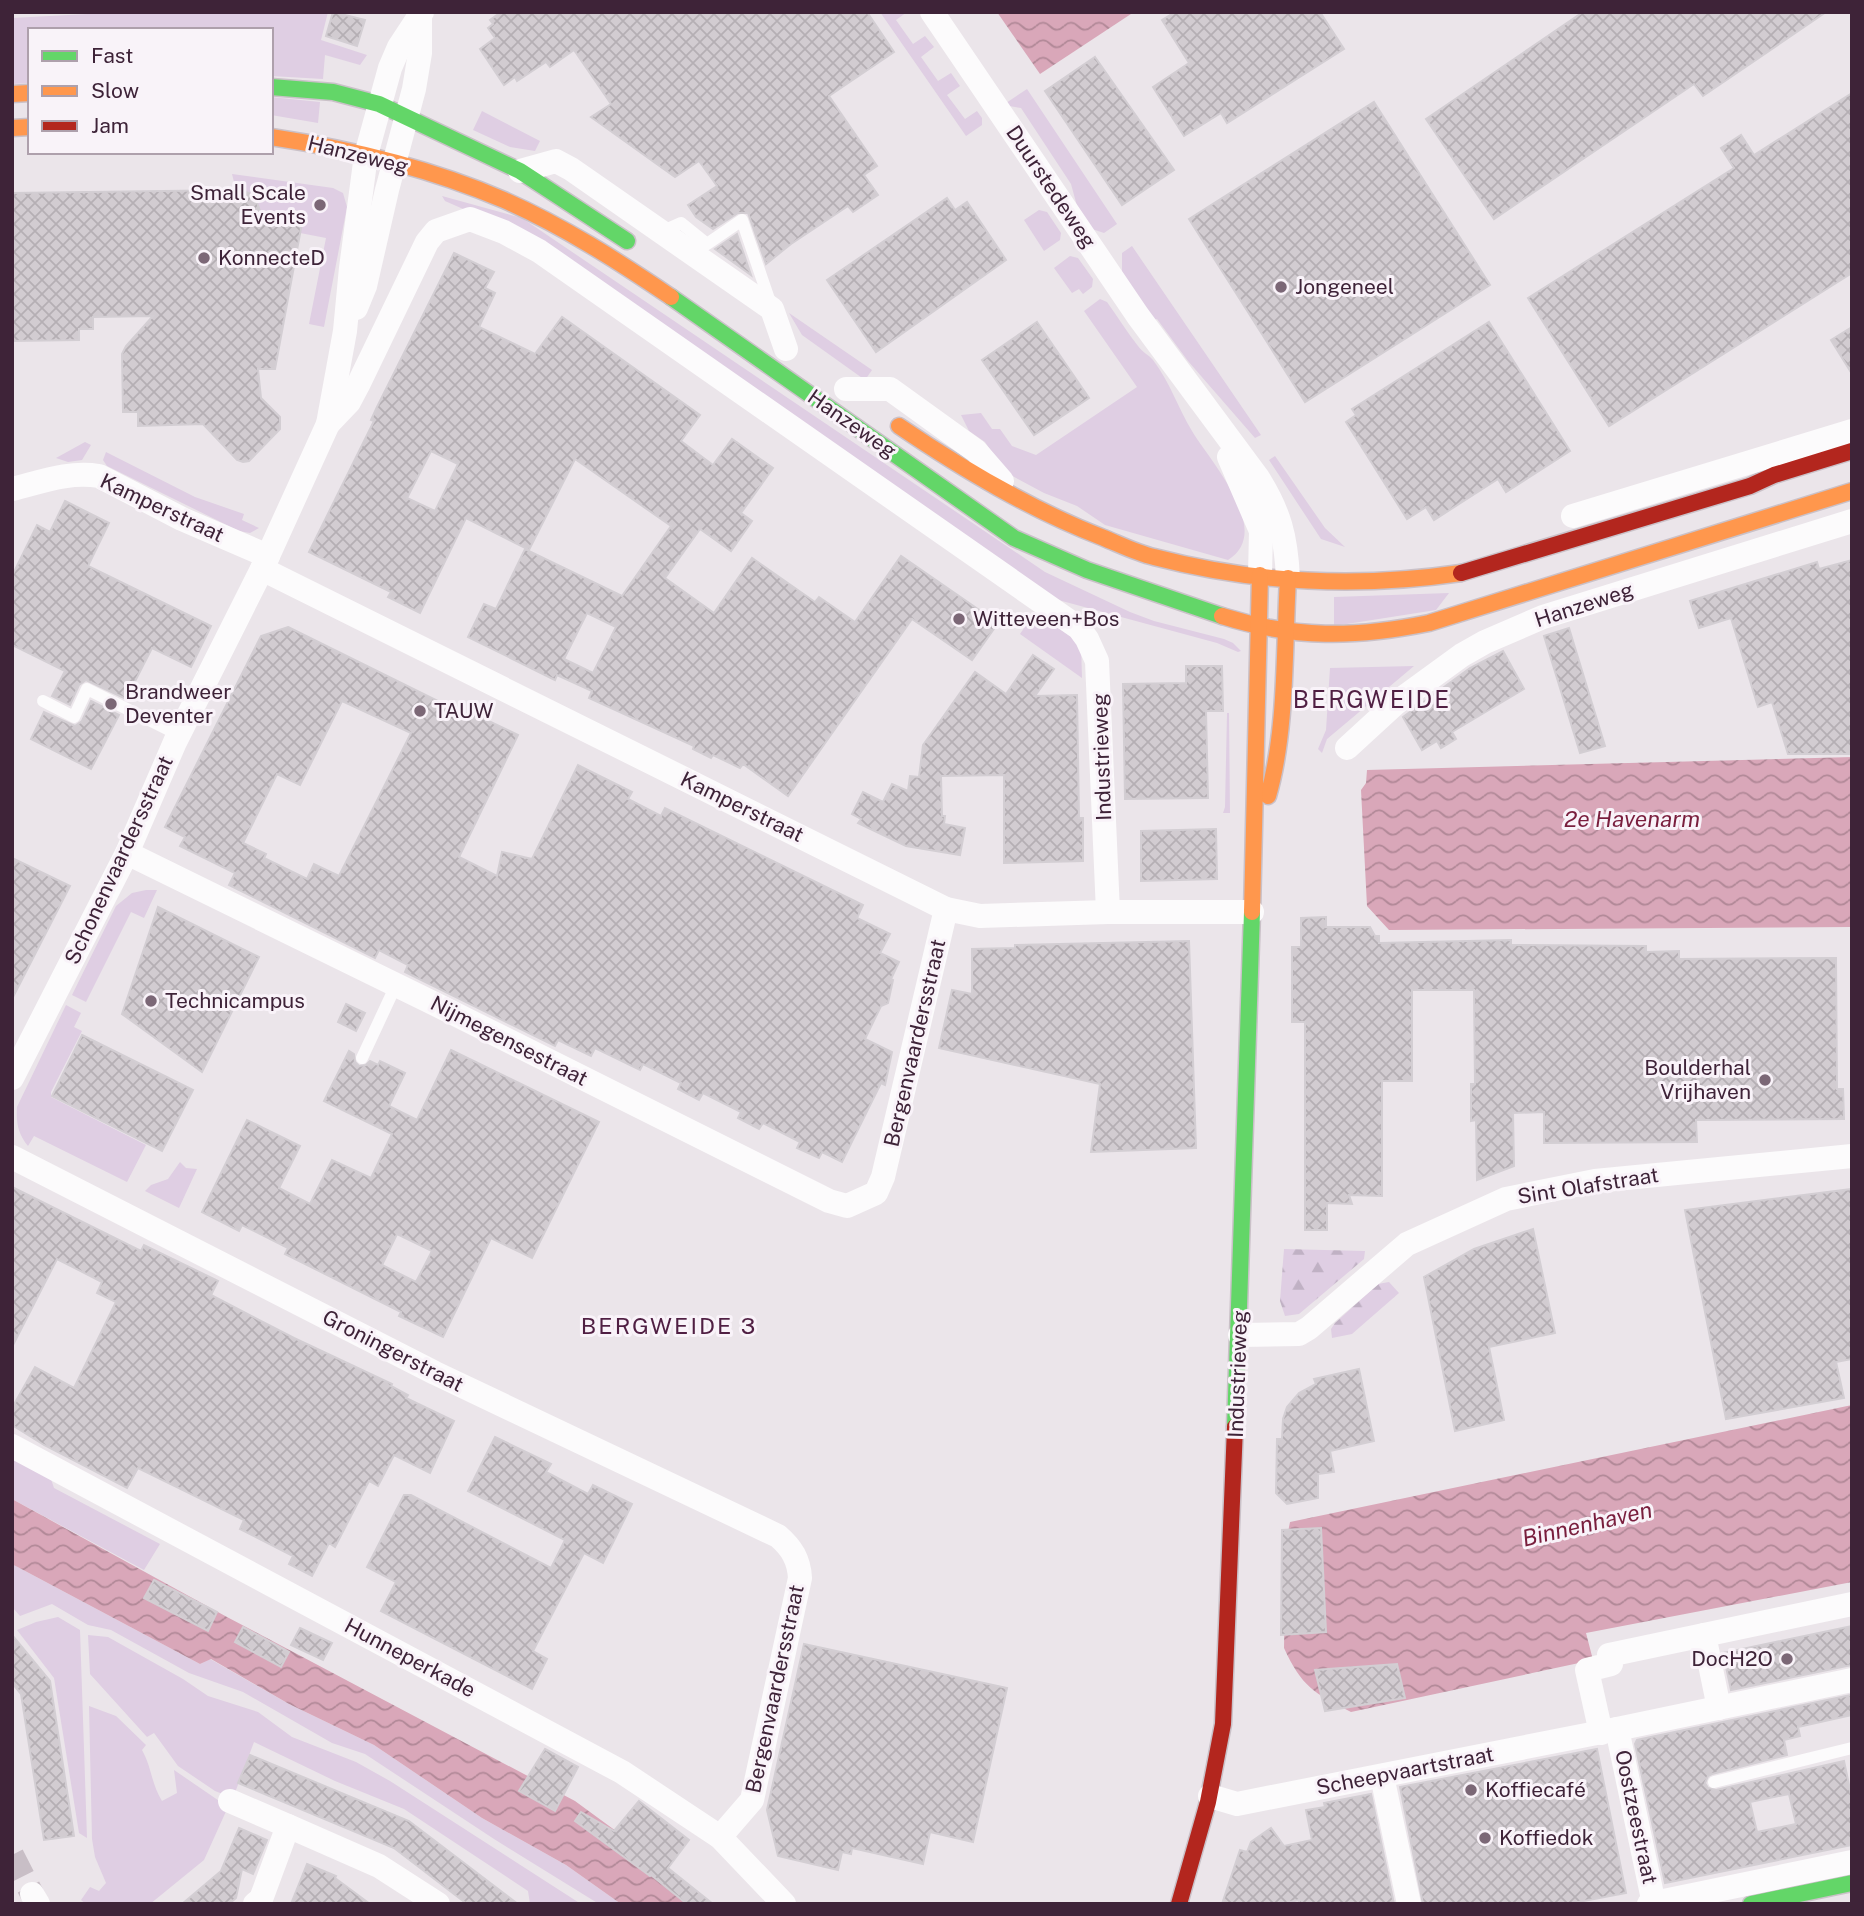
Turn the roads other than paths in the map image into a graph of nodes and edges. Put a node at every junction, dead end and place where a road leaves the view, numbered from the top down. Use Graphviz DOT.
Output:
graph roads {
  1 [pos="932,12"];
  2 [pos="421,15"];
  3 [pos="273,87"];
  4 [pos="379,104"];
  5 [pos="406,116"];
  6 [pos="273,137"];
  7 [pos="366,155"];
  8 [pos="393,163"];
  9 [pos="520,172"];
  10 [pos="663,230"];
  11 [pos="636,247"];
  12 [pos="772,309"];
  13 [pos="345,331"];
  14 [pos="764,332"];
  15 [pos="791,352"];
  16 [pos="1170,361"];
  17 [pos="841,386"];
  18 [pos="868,405"];
  19 [pos="891,420"];
  20 [pos="328,424"];
  21 [pos="1852,431"];
  22 [pos="1852,451"];
  23 [pos="12,489"];
  24 [pos="1852,491"];
  25 [pos="1019,500"];
  26 [pos="1573,516"];
  27 [pos="1852,521"];
  28 [pos="265,563"];
  29 [pos="1497,564"];
  30 [pos="1260,575"];
  31 [pos="1288,578"];
  32 [pos="1061,615"];
  33 [pos="1453,615"];
  34 [pos="1260,627"];
  35 [pos="1285,632"];
  36 [pos="43,701"];
  37 [pos="179,735"];
  38 [pos="1347,748"];
  39 [pos="1255,839"];
  40 [pos="127,853"];
  41 [pos="946,909"];
  42 [pos="1108,912"];
  43 [pos="1252,912"];
  44 [pos="396,985"];
  45 [pos="362,1058"];
  46 [pos="12,1078"];
  47 [pos="1852,1156"];
  48 [pos="12,1157"];
  49 [pos="883,1177"];
  50 [pos="1240,1335"];
  51 [pos="12,1446"];
  52 [pos="778,1536"];
  53 [pos="1852,1604"];
  54 [pos="1703,1635"];
  55 [pos="1852,1680"];
  56 [pos="1719,1708"];
  57 [pos="1609,1731"];
  58 [pos="1852,1748"];
  59 [pos="1382,1776"];
  60 [pos="1714,1782"];
  61 [pos="1210,1796"];
  62 [pos="230,1801"];
  63 [pos="288,1826"];
  64 [pos="719,1836"];
  65 [pos="1852,1862"];
  66 [pos="1852,1883"];
  67 [pos="1652,1903"];
  68 [pos="255,1904"];
  69 [pos="438,1904"];
  70 [pos="784,1904"];
  71 [pos="1178,1904"];
  72 [pos="1409,1904"];
  73 [pos="1751,1904"];
  1 -- 16 [label="street, Duurstedeweg"];
  2 -- 4 [label="street, Schonenvaardersstraat"];
  2 -- 5 [label="street, Schonenvaardersstraat"];
  3 -- 4 [label="main road"];
  4 -- 5 [label="main road"];
  4 -- 7 [label="street, Schonenvaardersstraat"];
  5 -- 8 [label="street, Schonenvaardersstraat"];
  5 -- 9 [label="main road"];
  6 -- 7 [label="main road, Hanzeweg"];
  7 -- 8 [label="main road, Hanzeweg"];
  7 -- 13 [label="street, Schonenvaardersstraat"];
  8 -- 13 [label="street, Schonenvaardersstraat"];
  8 -- 34 [label="main road, Hanzeweg"];
  9 -- 10 [label="street"];
  9 -- 11 [label="main road"];
  10 -- 12 [label="street"];
  10 -- 12 [label="lane"];
  12 -- 15 [label="street"];
  13 -- 20 [label="street, Schonenvaardersstraat"];
  14 -- 15 [label="main road"];
  16 -- 30 [label="street, Duurstedeweg"];
  16 -- 31 [label="street, Duurstedeweg"];
  17 -- 18 [label="main road, Hanzeweg"];
  17 -- 25 [label="street, Hanzeweg"];
  19 -- 25 [label="main road, Hanzeweg"];
  20 -- 28 [label="street, Schonenvaardersstraat"];
  20 -- 32 [label="street, Hanzeweg"];
  21 -- 26 [label="street"];
  22 -- 29 [label="main road, Hanzeweg"];
  23 -- 28 [label="street, Kamperstraat"];
  24 -- 33 [label="main road, Hanzeweg"];
  25 -- 30 [label="main road, Hanzeweg"];
  27 -- 38 [label="street, Hanzeweg"];
  28 -- 37 [label="street, Schonenvaardersstraat"];
  28 -- 41 [label="street, Kamperstraat"];
  29 -- 31 [label="main road, Hanzeweg"];
  29 -- 33 [label="street, Hanzeweg"];
  30 -- 31 [label="main road, Hanzeweg"];
  30 -- 34 [label="main road, Industrieweg"];
  31 -- 35 [label="main road, Industrieweg"];
  32 -- 42 [label="street, Industrieweg"];
  33 -- 35 [label="main road, Hanzeweg"];
  34 -- 35 [label="main road, Hanzeweg"];
  34 -- 39 [label="main road, Industrieweg"];
  35 -- 39 [label="main road, Industrieweg"];
  36 -- 37 [label="lane"];
  37 -- 40 [label="street, Schonenvaardersstraat"];
  39 -- 43 [label="main road, Industrieweg"];
  40 -- 44 [label="street, Nijmegensestraat"];
  40 -- 46 [label="street, Schonenvaardersstraat"];
  41 -- 42 [label="street, Kamperstraat"];
  41 -- 49 [label="street, Bergenvaardersstraat"];
  42 -- 43 [label="street, Kamperstraat"];
  43 -- 50 [label="main road, Industrieweg"];
  44 -- 45 [label="lane"];
  44 -- 49 [label="street, Nijmegensestraat"];
  47 -- 50 [label="street, Sint Olafstraat"];
  48 -- 52 [label="street, Groningerstraat"];
  50 -- 61 [label="main road, Industrieweg"];
  51 -- 64 [label="street, Hunneperkade"];
  52 -- 64 [label="street, Bergenvaardersstraat"];
  53 -- 54 [label="street"];
  54 -- 56 [label="street"];
  54 -- 57 [label="street"];
  55 -- 56 [label="street, Scheepvaartstraat"];
  56 -- 57 [label="street, Scheepvaartstraat"];
  57 -- 59 [label="street, Scheepvaartstraat"];
  57 -- 67 [label="street, Oostzeestraat"];
  58 -- 60 [label="lane"];
  59 -- 61 [label="street, Scheepvaartstraat"];
  59 -- 72 [label="street"];
  61 -- 71 [label="main road, Industrieweg"];
  62 -- 63 [label="street"];
  63 -- 68 [label="street"];
  63 -- 69 [label="street"];
  64 -- 70 [label="street, Hunneperkade"];
  65 -- 67 [label="street"];
  66 -- 73 [label="main road"];
}
